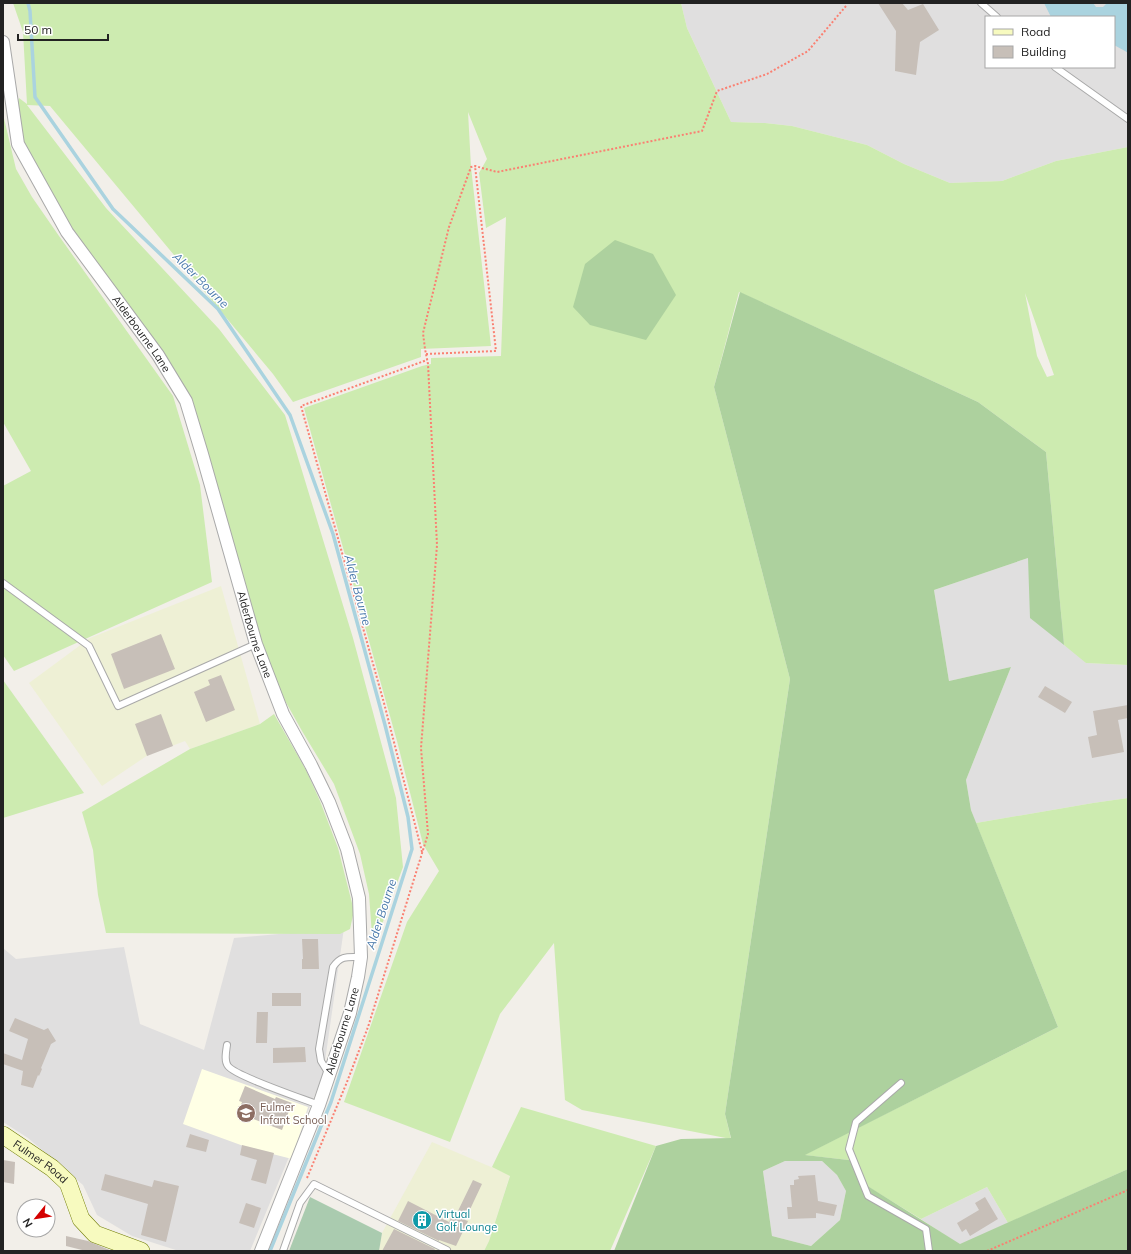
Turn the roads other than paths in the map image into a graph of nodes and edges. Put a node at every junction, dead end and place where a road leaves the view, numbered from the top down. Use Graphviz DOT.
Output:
graph roads {
  1 [pos="981,3"];
  2 [pos="996,16"];
  3 [pos="3,42"];
  4 [pos="1056,68"];
  5 [pos="1128,119"];
  6 [pos="3,583"];
  7 [pos="256,644"];
  8 [pos="361,957"];
  9 [pos="227,1045"];
  10 [pos="329,1075"];
  11 [pos="901,1083"];
  12 [pos="319,1105"];
  13 [pos="3,1135"];
  14 [pos="140,1251"];
  15 [pos="261,1251"];
  16 [pos="283,1251"];
  17 [pos="446,1251"];
  18 [pos="929,1251"];
  1 -- 2 [label="lane"];
  3 -- 7 [label="street, Alderbourne Lane"];
  4 -- 5 [label="lane"];
  6 -- 7 [label="lane"];
  7 -- 8 [label="street, Alderbourne Lane"];
  8 -- 10 [label="street, Alderbourne Lane"];
  8 -- 10 [label="lane"];
  9 -- 12 [label="lane"];
  10 -- 12 [label="street, Alderbourne Lane"];
  11 -- 18 [label="lane"];
  12 -- 15 [label="street, Alderbourne Lane"];
  13 -- 14 [label="street, Fulmer Road"];
  16 -- 17 [label="lane"];
}
